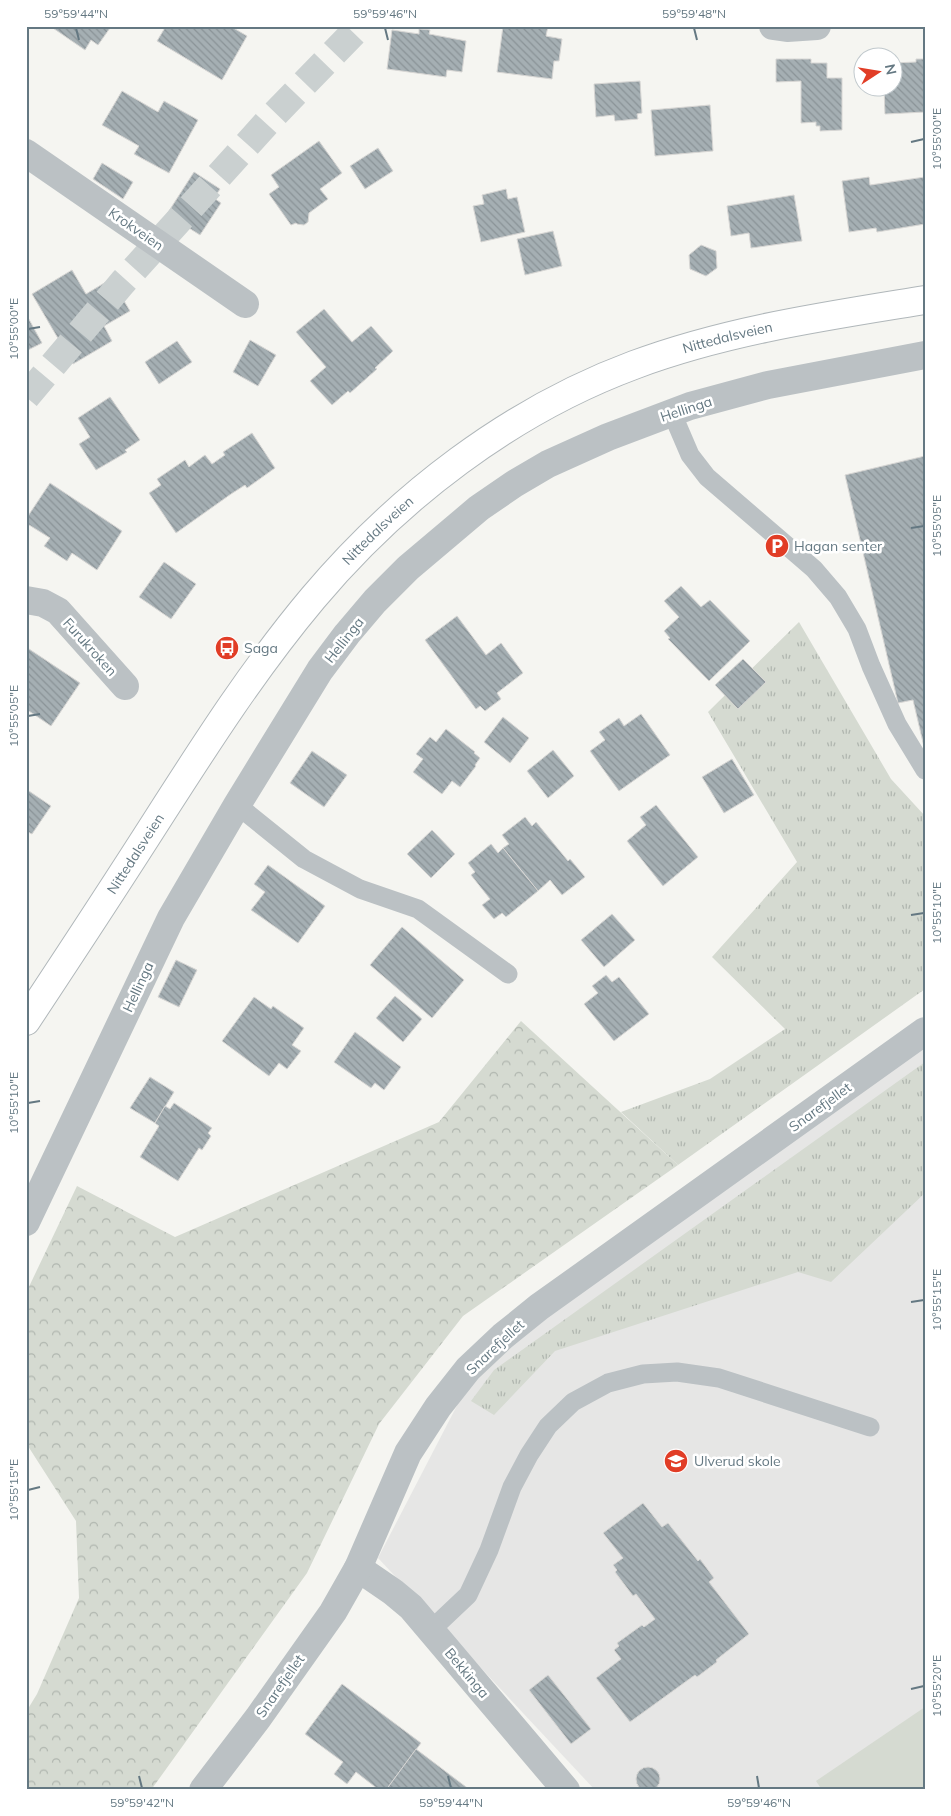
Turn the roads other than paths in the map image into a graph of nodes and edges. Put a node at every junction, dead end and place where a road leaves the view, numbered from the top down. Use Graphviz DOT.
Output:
graph roads {
  1 [pos="773,26"];
  2 [pos="817,26"];
  3 [pos="26,152"];
  4 [pos="925,300"];
  5 [pos="245,304"];
  6 [pos="925,355"];
  7 [pos="672,412"];
  8 [pos="26,600"];
  9 [pos="125,686"];
  10 [pos="925,770"];
  11 [pos="237,804"];
  12 [pos="508,974"];
  13 [pos="26,1021"];
  14 [pos="925,1031"];
  15 [pos="26,1222"];
  16 [pos="870,1427"];
  17 [pos="358,1568"];
  18 [pos="431,1630"];
  19 [pos="203,1790"];
  20 [pos="566,1790"];
  1 -- 2 [label="street"];
  3 -- 5 [label="street, Krokveien"];
  4 -- 13 [label="main road, Nittedalsveien"];
  6 -- 7 [label="street, Hellinga"];
  7 -- 10 [label="lane"];
  7 -- 11 [label="street, Hellinga"];
  8 -- 9 [label="street, Furukroken"];
  11 -- 12 [label="lane"];
  11 -- 15 [label="street, Hellinga"];
  14 -- 17 [label="street, Snarefjellet"];
  16 -- 18 [label="lane"];
  17 -- 18 [label="street, Bekkinga"];
  17 -- 19 [label="street, Snarefjellet"];
  18 -- 20 [label="street, Bekkinga"];
}
